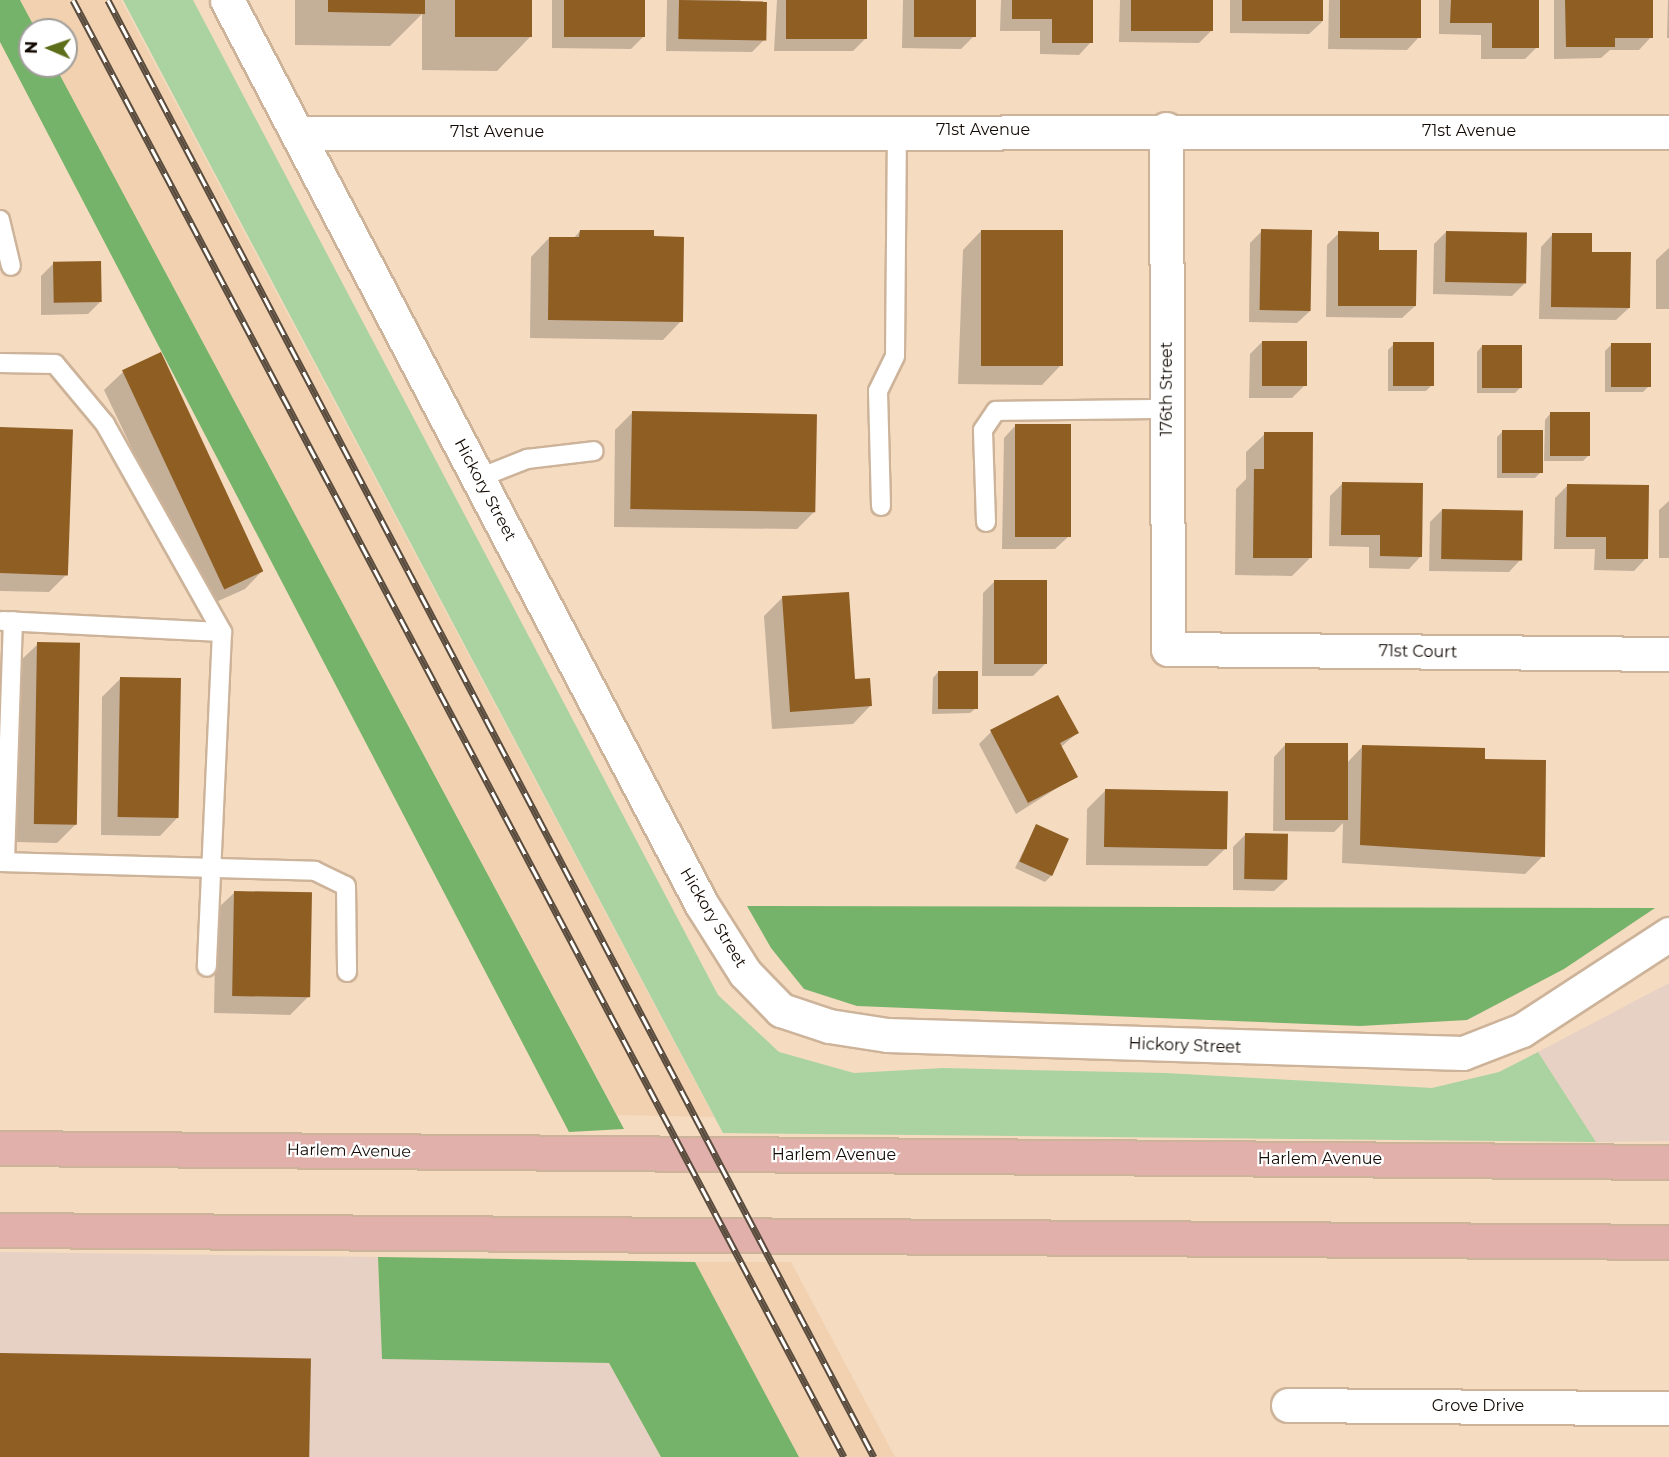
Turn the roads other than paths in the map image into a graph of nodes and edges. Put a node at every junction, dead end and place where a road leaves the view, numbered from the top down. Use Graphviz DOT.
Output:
graph roads {
  1 [pos="227,0"];
  2 [pos="1166,129"];
  3 [pos="897,130"];
  4 [pos="1669,132"];
  5 [pos="298,133"];
  6 [pos="0,220"];
  7 [pos="11,266"];
  8 [pos="0,363"];
  9 [pos="1167,410"];
  10 [pos="594,451"];
  11 [pos="479,478"];
  12 [pos="881,506"];
  13 [pos="986,522"];
  14 [pos="6,621"];
  15 [pos="222,632"];
  16 [pos="1168,649"];
  17 [pos="1669,654"];
  18 [pos="3,861"];
  19 [pos="212,868"];
  20 [pos="1669,934"];
  21 [pos="207,967"];
  22 [pos="347,972"];
  23 [pos="0,1148"];
  24 [pos="1669,1162"];
  25 [pos="0,1230"];
  26 [pos="1669,1242"];
  27 [pos="1288,1405"];
  28 [pos="1669,1407"];
  1 -- 5 [label="street, Hickory Street"];
  2 -- 3 [label="street, 71st Avenue"];
  2 -- 4 [label="street, 71st Avenue"];
  2 -- 9 [label="street, 176th Street"];
  3 -- 5 [label="street, 71st Avenue"];
  3 -- 12 [label="lane"];
  5 -- 11 [label="street, Hickory Street"];
  6 -- 7 [label="lane"];
  8 -- 15 [label="lane"];
  9 -- 13 [label="lane"];
  9 -- 16 [label="street, 176th Street"];
  10 -- 11 [label="lane"];
  11 -- 20 [label="street, Hickory Street"];
  14 -- 15 [label="lane"];
  14 -- 18 [label="lane"];
  15 -- 19 [label="lane"];
  16 -- 17 [label="street, 71st Court"];
  18 -- 19 [label="lane"];
  19 -- 21 [label="lane"];
  19 -- 22 [label="lane"];
  23 -- 24 [label="main road, Harlem Avenue"];
  25 -- 26 [label="main road"];
  27 -- 28 [label="street, Grove Drive"];
}
